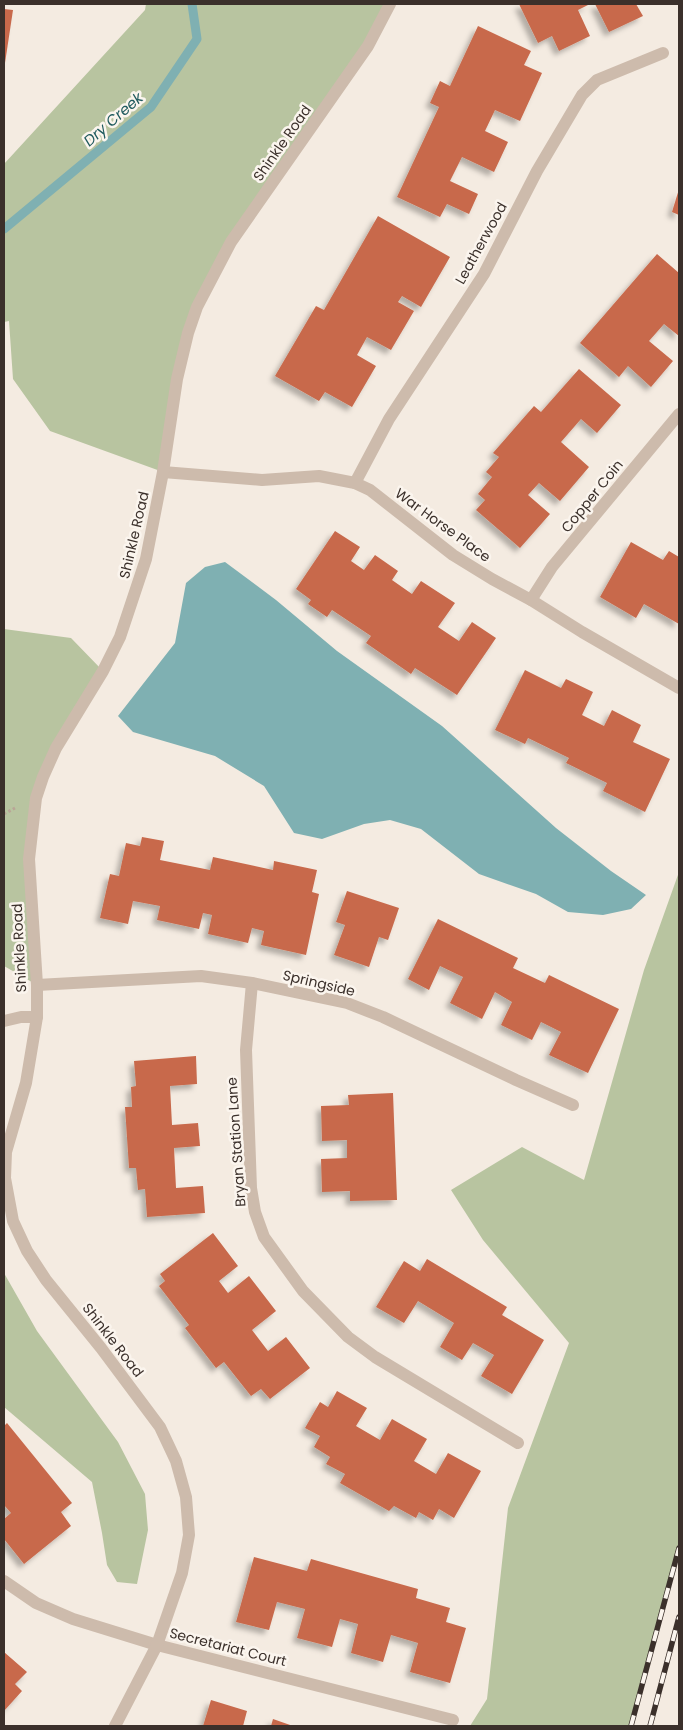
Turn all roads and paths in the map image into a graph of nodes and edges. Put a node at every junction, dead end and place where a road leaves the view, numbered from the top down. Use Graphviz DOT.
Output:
graph roads {
  1 [pos="390,4"];
  2 [pos="663,52"];
  3 [pos="679,414"];
  4 [pos="163,472"];
  5 [pos="355,484"];
  6 [pos="531,600"];
  7 [pos="679,688"];
  8 [pos="252,983"];
  9 [pos="37,985"];
  10 [pos="37,1017"];
  11 [pos="4,1021"];
  12 [pos="573,1105"];
  13 [pos="518,1443"];
  14 [pos="4,1582"];
  15 [pos="157,1644"];
  16 [pos="453,1720"];
  17 [pos="115,1726"];
  1 -- 4 [label="street, Shinkle Road"];
  2 -- 5 [label="street, Leatherwood"];
  3 -- 6 [label="street, Copper Coin"];
  4 -- 5 [label="street, War Horse Place"];
  4 -- 9 [label="street, Shinkle Road"];
  5 -- 6 [label="street, War Horse Place"];
  6 -- 7 [label="street, War Horse Place"];
  8 -- 9 [label="street, Springside"];
  8 -- 12 [label="street, Springside"];
  8 -- 13 [label="street, Bryan Station Lane"];
  9 -- 10 [label="street, Shinkle Road"];
  10 -- 11 [label="street"];
  10 -- 15 [label="street, Shinkle Road"];
  14 -- 15 [label="street, Secretariat Court"];
  15 -- 16 [label="street, Secretariat Court"];
  15 -- 17 [label="street, Shinkle Road"];
}
